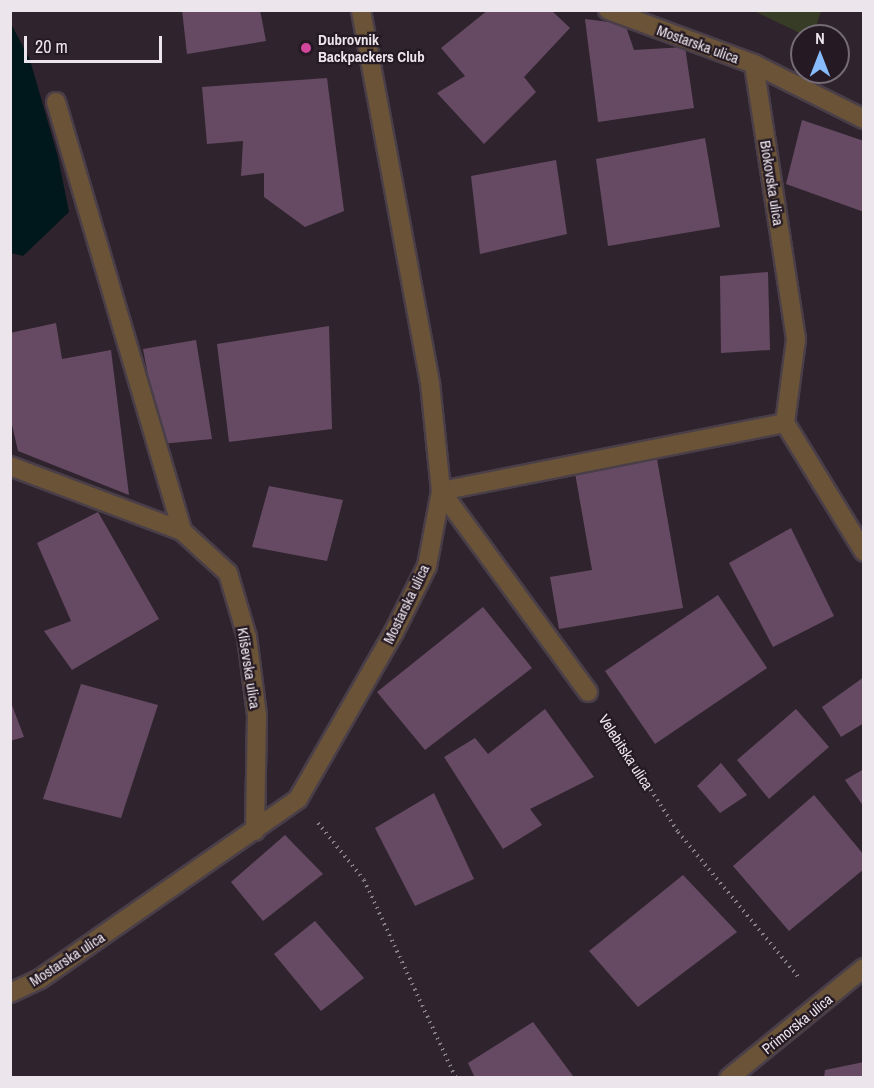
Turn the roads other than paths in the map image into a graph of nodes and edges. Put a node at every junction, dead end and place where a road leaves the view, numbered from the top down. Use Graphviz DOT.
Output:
graph roads {
  1 [pos="361,10"];
  2 [pos="608,10"];
  3 [pos="754,64"];
  4 [pos="56,102"];
  5 [pos="864,119"];
  6 [pos="785,423"];
  7 [pos="10,466"];
  8 [pos="441,491"];
  9 [pos="182,531"];
  10 [pos="864,552"];
  11 [pos="588,692"];
  12 [pos="255,831"];
  13 [pos="864,968"];
  14 [pos="10,993"];
  15 [pos="729,1077"];
  1 -- 8 [label="street, Mostarska ulica"];
  2 -- 3 [label="street, Mostarska ulica"];
  3 -- 5 [label="street"];
  3 -- 6 [label="street, Biokovska ulica"];
  4 -- 9 [label="street"];
  6 -- 8 [label="street"];
  6 -- 10 [label="street"];
  7 -- 9 [label="street, Kliševska ulica"];
  8 -- 11 [label="street"];
  8 -- 12 [label="street, Mostarska ulica"];
  9 -- 12 [label="street, Kliševska ulica"];
  12 -- 14 [label="street, Mostarska ulica"];
  13 -- 15 [label="street, Primorska ulica"];
}
